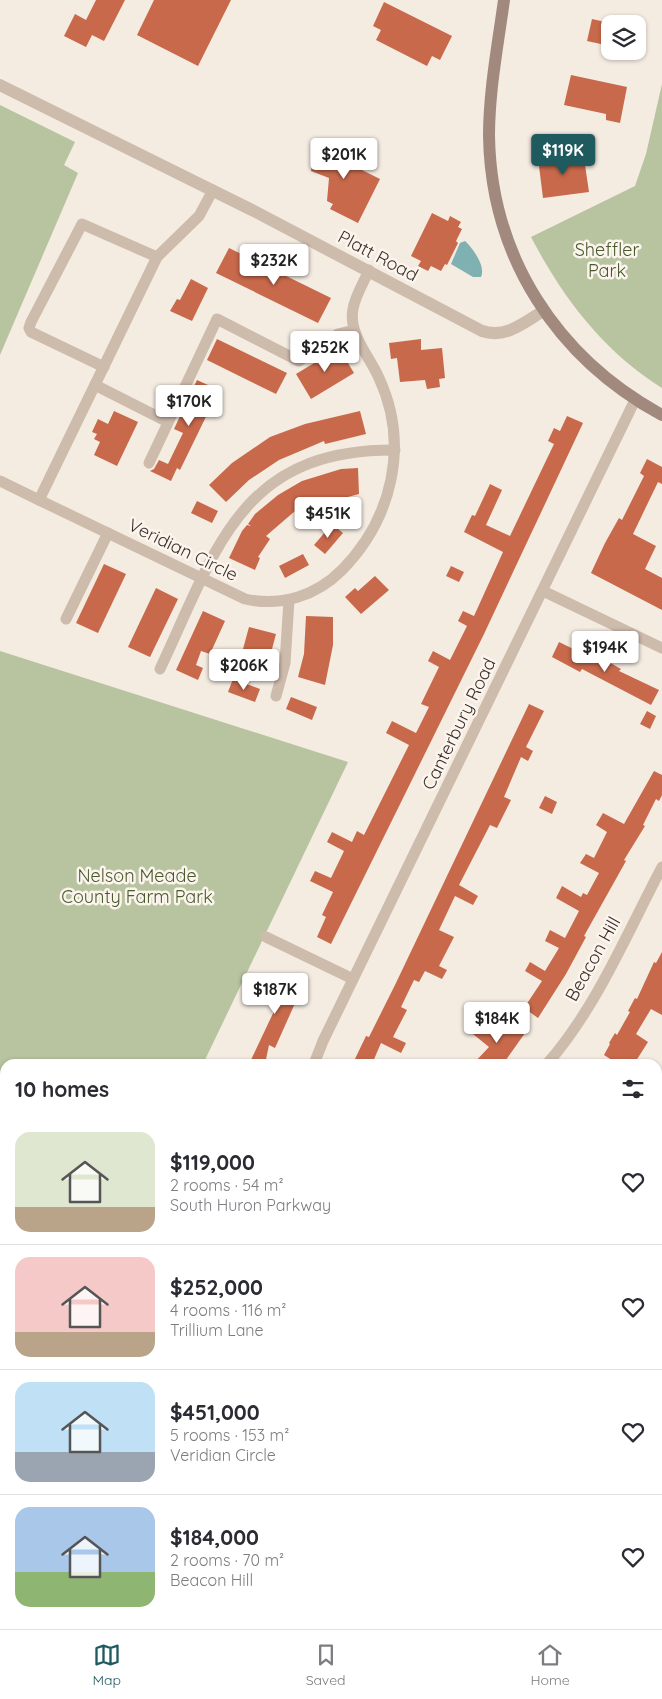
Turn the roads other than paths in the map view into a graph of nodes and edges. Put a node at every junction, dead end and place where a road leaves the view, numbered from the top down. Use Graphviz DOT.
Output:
graph roads {
  1 [pos="504,0"];
  2 [pos="0,85"];
  3 [pos="213,190"];
  4 [pos="157,257"];
  5 [pos="369,270"];
  6 [pos="543,312"];
  7 [pos="354,330"];
  8 [pos="104,367"];
  9 [pos="94,385"];
  10 [pos="636,400"];
  11 [pos="662,415"];
  12 [pos="168,422"];
  13 [pos="394,450"];
  14 [pos="149,463"];
  15 [pos="0,481"];
  16 [pos="39,500"];
  17 [pos="108,533"];
  18 [pos="203,580"];
  19 [pos="543,592"];
  20 [pos="289,600"];
  21 [pos="66,619"];
  22 [pos="662,648"];
  23 [pos="160,669"];
  24 [pos="276,696"];
  25 [pos="662,867"];
  26 [pos="266,937"];
  27 [pos="353,979"];
  28 [pos="316,1059"];
  29 [pos="551,1059"];
  1 -- 6 [label="main road"];
  2 -- 3 [label="street, Platt Road"];
  3 -- 4 [label="street"];
  3 -- 5 [label="street, Platt Road"];
  4 -- 8 [label="street"];
  4 -- 8 [label="street"];
  5 -- 6 [label="street, Platt Road"];
  5 -- 7 [label="street, Veridian Circle"];
  6 -- 10 [label="main road"];
  7 -- 12 [label="street"];
  7 -- 13 [label="street, Veridian Circle"];
  8 -- 9 [label="street"];
  9 -- 12 [label="street"];
  9 -- 16 [label="street"];
  10 -- 11 [label="main road"];
  10 -- 19 [label="street, Canterbury Road"];
  12 -- 14 [label="street"];
  13 -- 18 [label="street"];
  13 -- 20 [label="street, Veridian Circle"];
  15 -- 16 [label="street, Veridian Circle"];
  16 -- 17 [label="street, Veridian Circle"];
  17 -- 18 [label="street, Veridian Circle"];
  17 -- 21 [label="street"];
  18 -- 20 [label="street, Veridian Circle"];
  18 -- 23 [label="street"];
  19 -- 22 [label="street"];
  19 -- 27 [label="street, Canterbury Road"];
  20 -- 24 [label="street"];
  25 -- 29 [label="street, Beacon Hill"];
  26 -- 27 [label="street"];
  27 -- 28 [label="street, Canterbury Road"];
}
